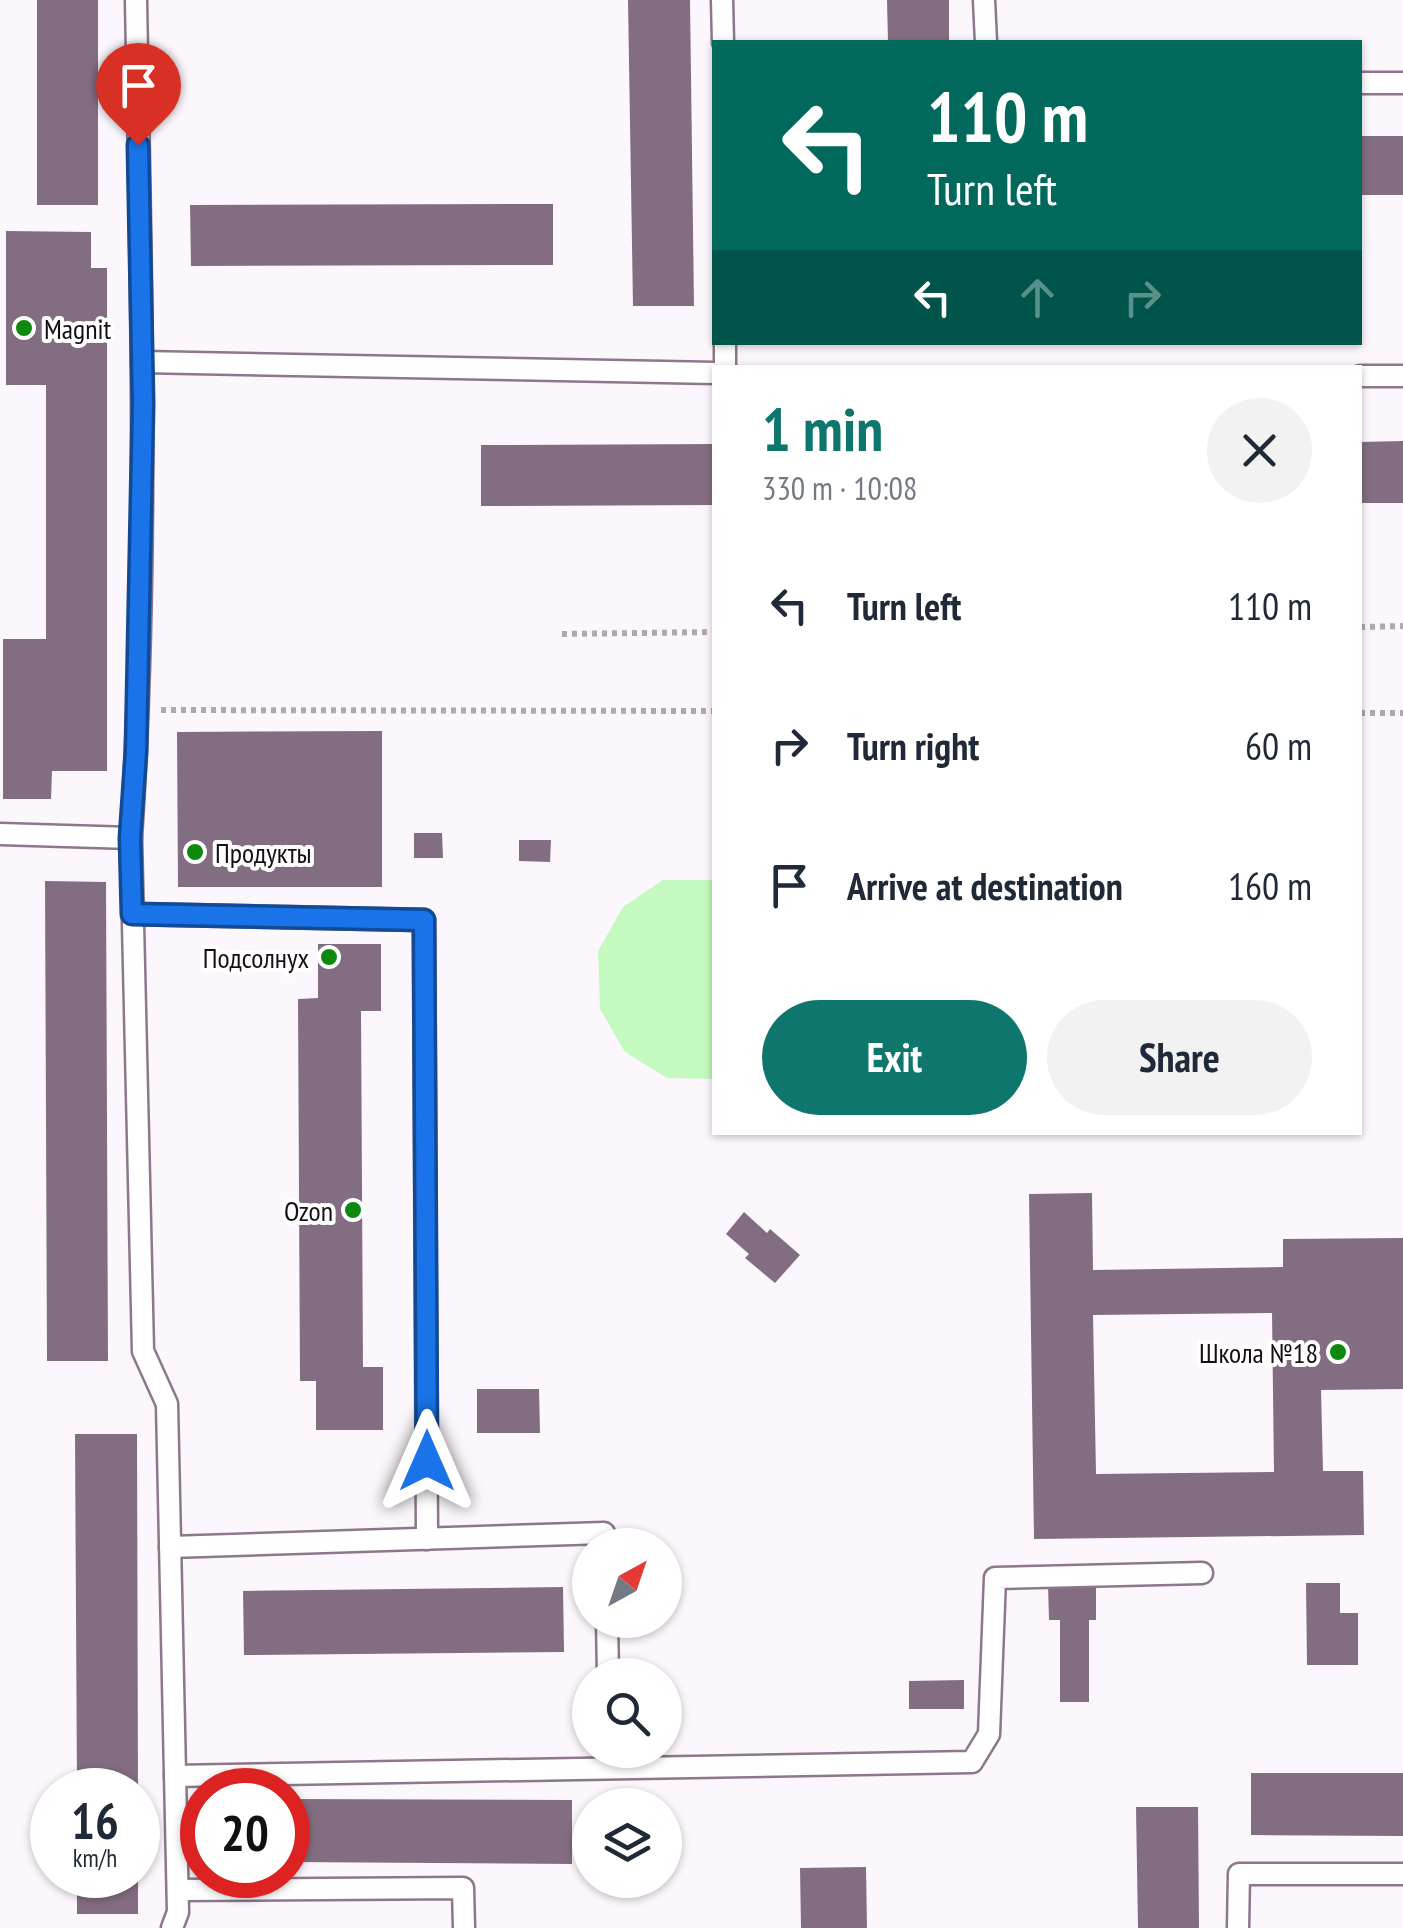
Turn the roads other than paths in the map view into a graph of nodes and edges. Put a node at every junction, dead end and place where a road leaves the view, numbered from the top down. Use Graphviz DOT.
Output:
graph roads {
  1 [pos="136,0"];
  2 [pos="722,0"];
  3 [pos="984,0"];
  4 [pos="722,40"];
  5 [pos="986,40"];
  6 [pos="1403,83"];
  7 [pos="1362,84"];
  8 [pos="142,362"];
  9 [pos="712,373"];
  10 [pos="1362,376"];
  11 [pos="1403,376"];
  12 [pos="0,834"];
  13 [pos="130,838"];
  14 [pos="132,914"];
  15 [pos="572,1534"];
  16 [pos="427,1538"];
  17 [pos="170,1547"];
  18 [pos="1202,1573"];
  19 [pos="682,1760"];
  20 [pos="572,1761"];
  21 [pos="175,1776"];
  22 [pos="1403,1874"];
  23 [pos="178,1890"];
  24 [pos="172,1928"];
  25 [pos="464,1928"];
  26 [pos="1238,1928"];
  1 -- 8 [label="lane"];
  2 -- 4 [label="lane"];
  3 -- 5 [label="lane"];
  6 -- 7 [label="lane"];
  8 -- 9 [label="lane"];
  8 -- 13 [label="lane"];
  10 -- 11 [label="lane"];
  12 -- 13 [label="lane"];
  13 -- 14 [label="lane"];
  14 -- 16 [label="lane"];
  14 -- 17 [label="lane"];
  15 -- 16 [label="lane"];
  16 -- 17 [label="lane"];
  17 -- 21 [label="lane"];
  18 -- 19 [label="lane"];
  20 -- 21 [label="lane"];
  21 -- 23 [label="lane"];
  22 -- 26 [label="lane"];
  23 -- 24 [label="lane"];
  23 -- 25 [label="lane"];
}
